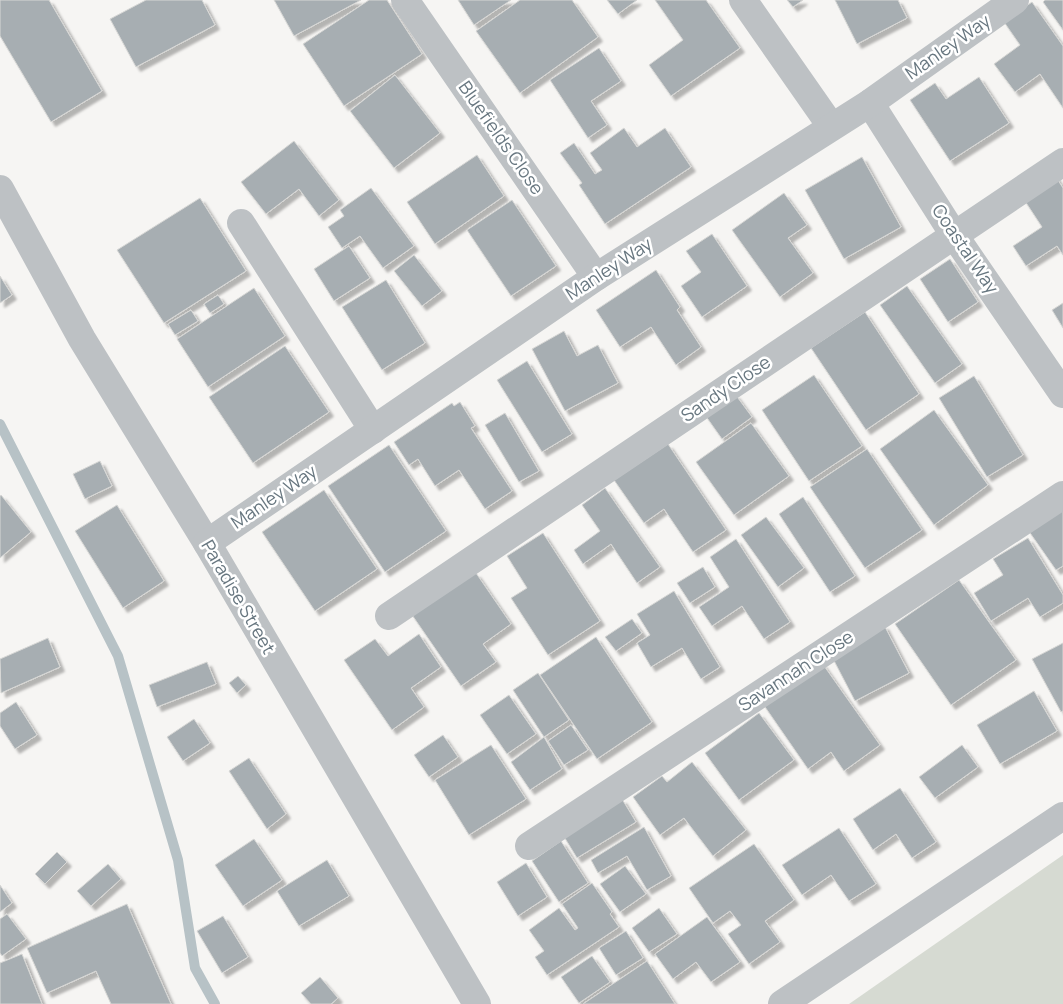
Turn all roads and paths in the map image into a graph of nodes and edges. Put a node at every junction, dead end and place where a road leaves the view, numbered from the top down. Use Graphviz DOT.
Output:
graph roads {
  1 [pos="405,0"];
  2 [pos="743,0"];
  3 [pos="1015,0"];
  4 [pos="870,103"];
  5 [pos="831,126"];
  6 [pos="1063,162"];
  7 [pos="0,189"];
  8 [pos="241,223"];
  9 [pos="954,235"];
  10 [pos="596,276"];
  11 [pos="1063,394"];
  12 [pos="373,430"];
  13 [pos="1063,495"];
  14 [pos="207,543"];
  15 [pos="388,616"];
  16 [pos="1063,816"];
  17 [pos="529,846"];
  18 [pos="477,1004"];
  19 [pos="782,1004"];
  1 -- 10 [label="street, Bluefields Close"];
  2 -- 5 [label="street"];
  3 -- 4 [label="street, Manley Way"];
  4 -- 5 [label="street, Manley Way"];
  4 -- 9 [label="street, Coastal Way"];
  5 -- 10 [label="street, Manley Way"];
  6 -- 9 [label="street, Sandy Close"];
  7 -- 14 [label="street, Paradise Street"];
  8 -- 12 [label="street"];
  9 -- 11 [label="street, Coastal Way"];
  9 -- 15 [label="street, Sandy Close"];
  10 -- 12 [label="street, Manley Way"];
  12 -- 14 [label="street, Manley Way"];
  13 -- 17 [label="street, Savannah Close"];
  14 -- 18 [label="street, Paradise Street"];
  16 -- 19 [label="street"];
}
